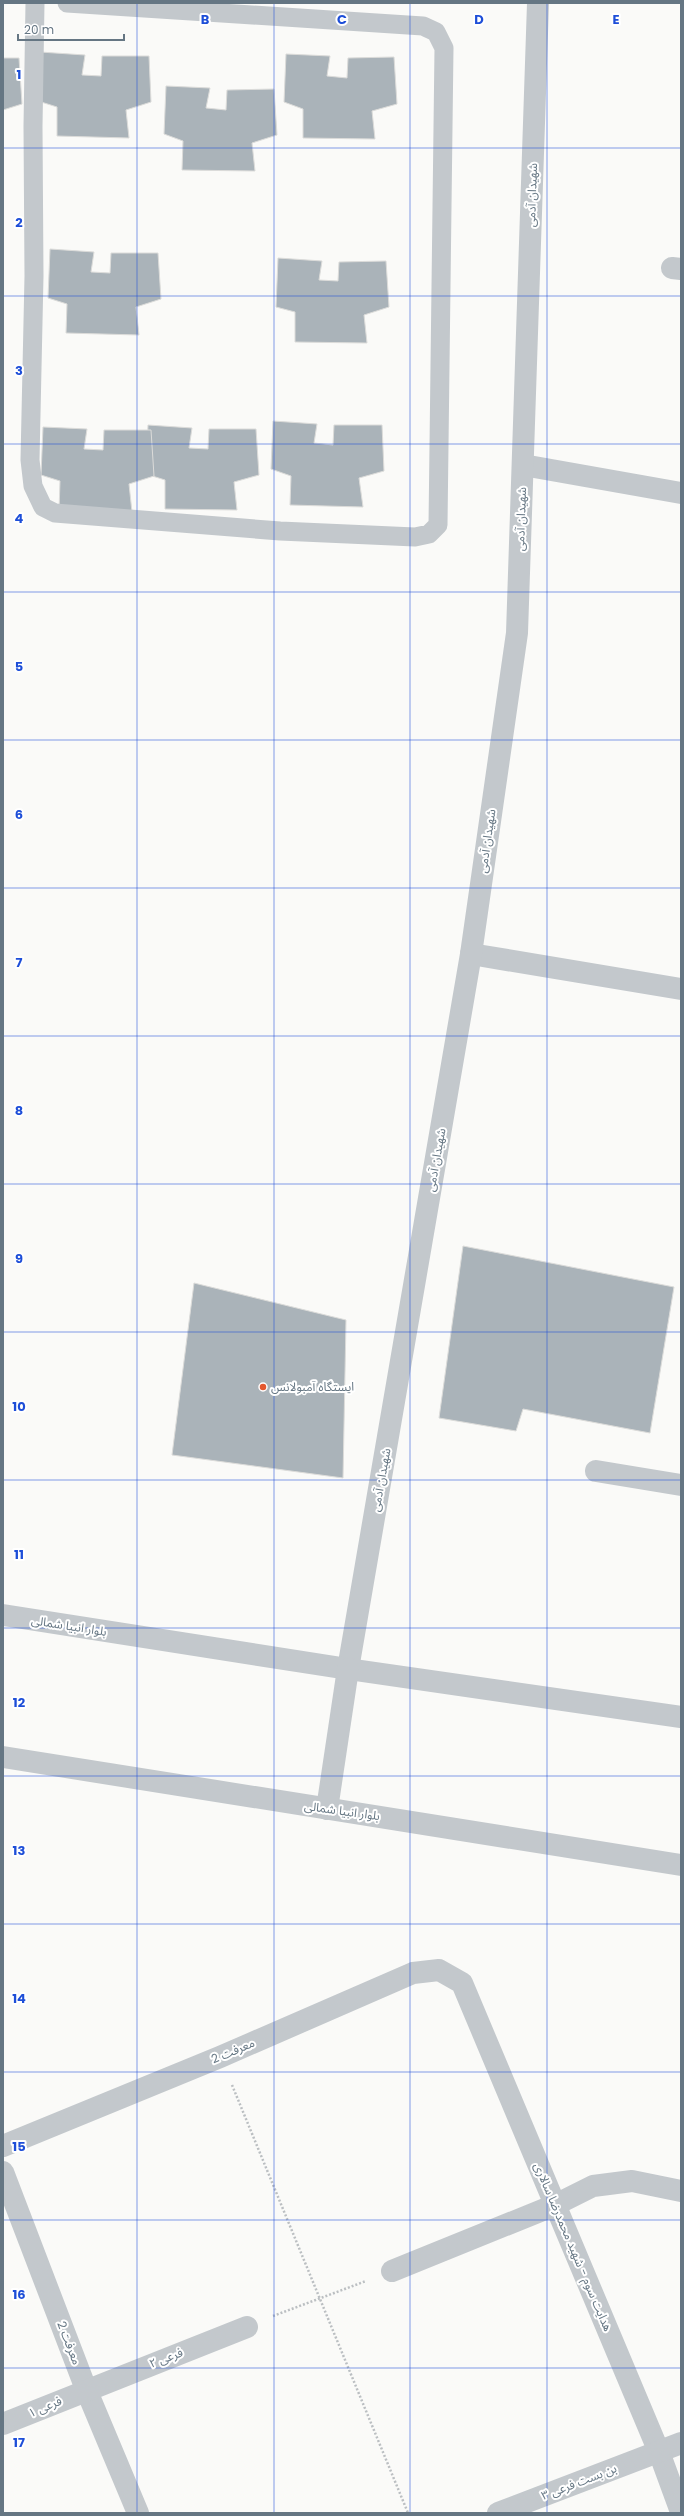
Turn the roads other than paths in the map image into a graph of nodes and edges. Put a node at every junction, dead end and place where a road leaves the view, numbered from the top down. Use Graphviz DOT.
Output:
graph roads {
  1 [pos="35,3"];
  2 [pos="67,3"];
  3 [pos="538,3"];
  4 [pos="523,465"];
  5 [pos="681,493"];
  6 [pos="471,954"];
  7 [pos="681,989"];
  8 [pos="596,1471"];
  9 [pos="681,1485"];
  10 [pos="3,1615"];
  11 [pos="348,1669"];
  12 [pos="681,1716"];
  13 [pos="3,1757"];
  14 [pos="327,1809"];
  15 [pos="681,1865"];
  16 [pos="462,1983"];
  17 [pos="3,2146"];
  18 [pos="3,2172"];
  19 [pos="681,2191"];
  20 [pos="555,2205"];
  21 [pos="392,2271"];
  22 [pos="247,2327"];
  23 [pos="86,2389"];
  24 [pos="3,2424"];
  25 [pos="681,2444"];
  26 [pos="659,2452"];
  27 [pos="681,2512"];
  28 [pos="138,2513"];
  29 [pos="498,2513"];
  1 -- 2 [label="lane"];
  3 -- 4 [label="street, شهیدان آدمی"];
  4 -- 5 [label="street"];
  4 -- 6 [label="street, شهیدان آدمی"];
  6 -- 7 [label="street"];
  6 -- 11 [label="street, شهیدان آدمی"];
  8 -- 9 [label="street"];
  10 -- 11 [label="street, بلوار انبیا شمالی"];
  11 -- 12 [label="street, بلوار انبیا شمالی"];
  11 -- 14 [label="street, شهیدان آدمی"];
  13 -- 14 [label="street, بلوار انبیا شمالی"];
  14 -- 15 [label="street, بلوار انبیا شمالی"];
  16 -- 17 [label="street, معرفت 2"];
  16 -- 20 [label="street, هدایت سوم - شهید محمدرضا سالاری"];
  18 -- 23 [label="street, معرفت 2"];
  19 -- 20 [label="street"];
  20 -- 21 [label="street"];
  20 -- 26 [label="street, هدایت سوم - شهید محمدرضا سالاری"];
  22 -- 23 [label="street, فرعی ۲"];
  23 -- 24 [label="street, فرعی ۱"];
  23 -- 28 [label="street, معرفت 2"];
  25 -- 26 [label="street, بن بست فرعی ۳"];
  26 -- 27 [label="street, هدایت سوم - شهید محمدرضا سالاری"];
  26 -- 29 [label="street, بن بست فرعی ۳"];
}
